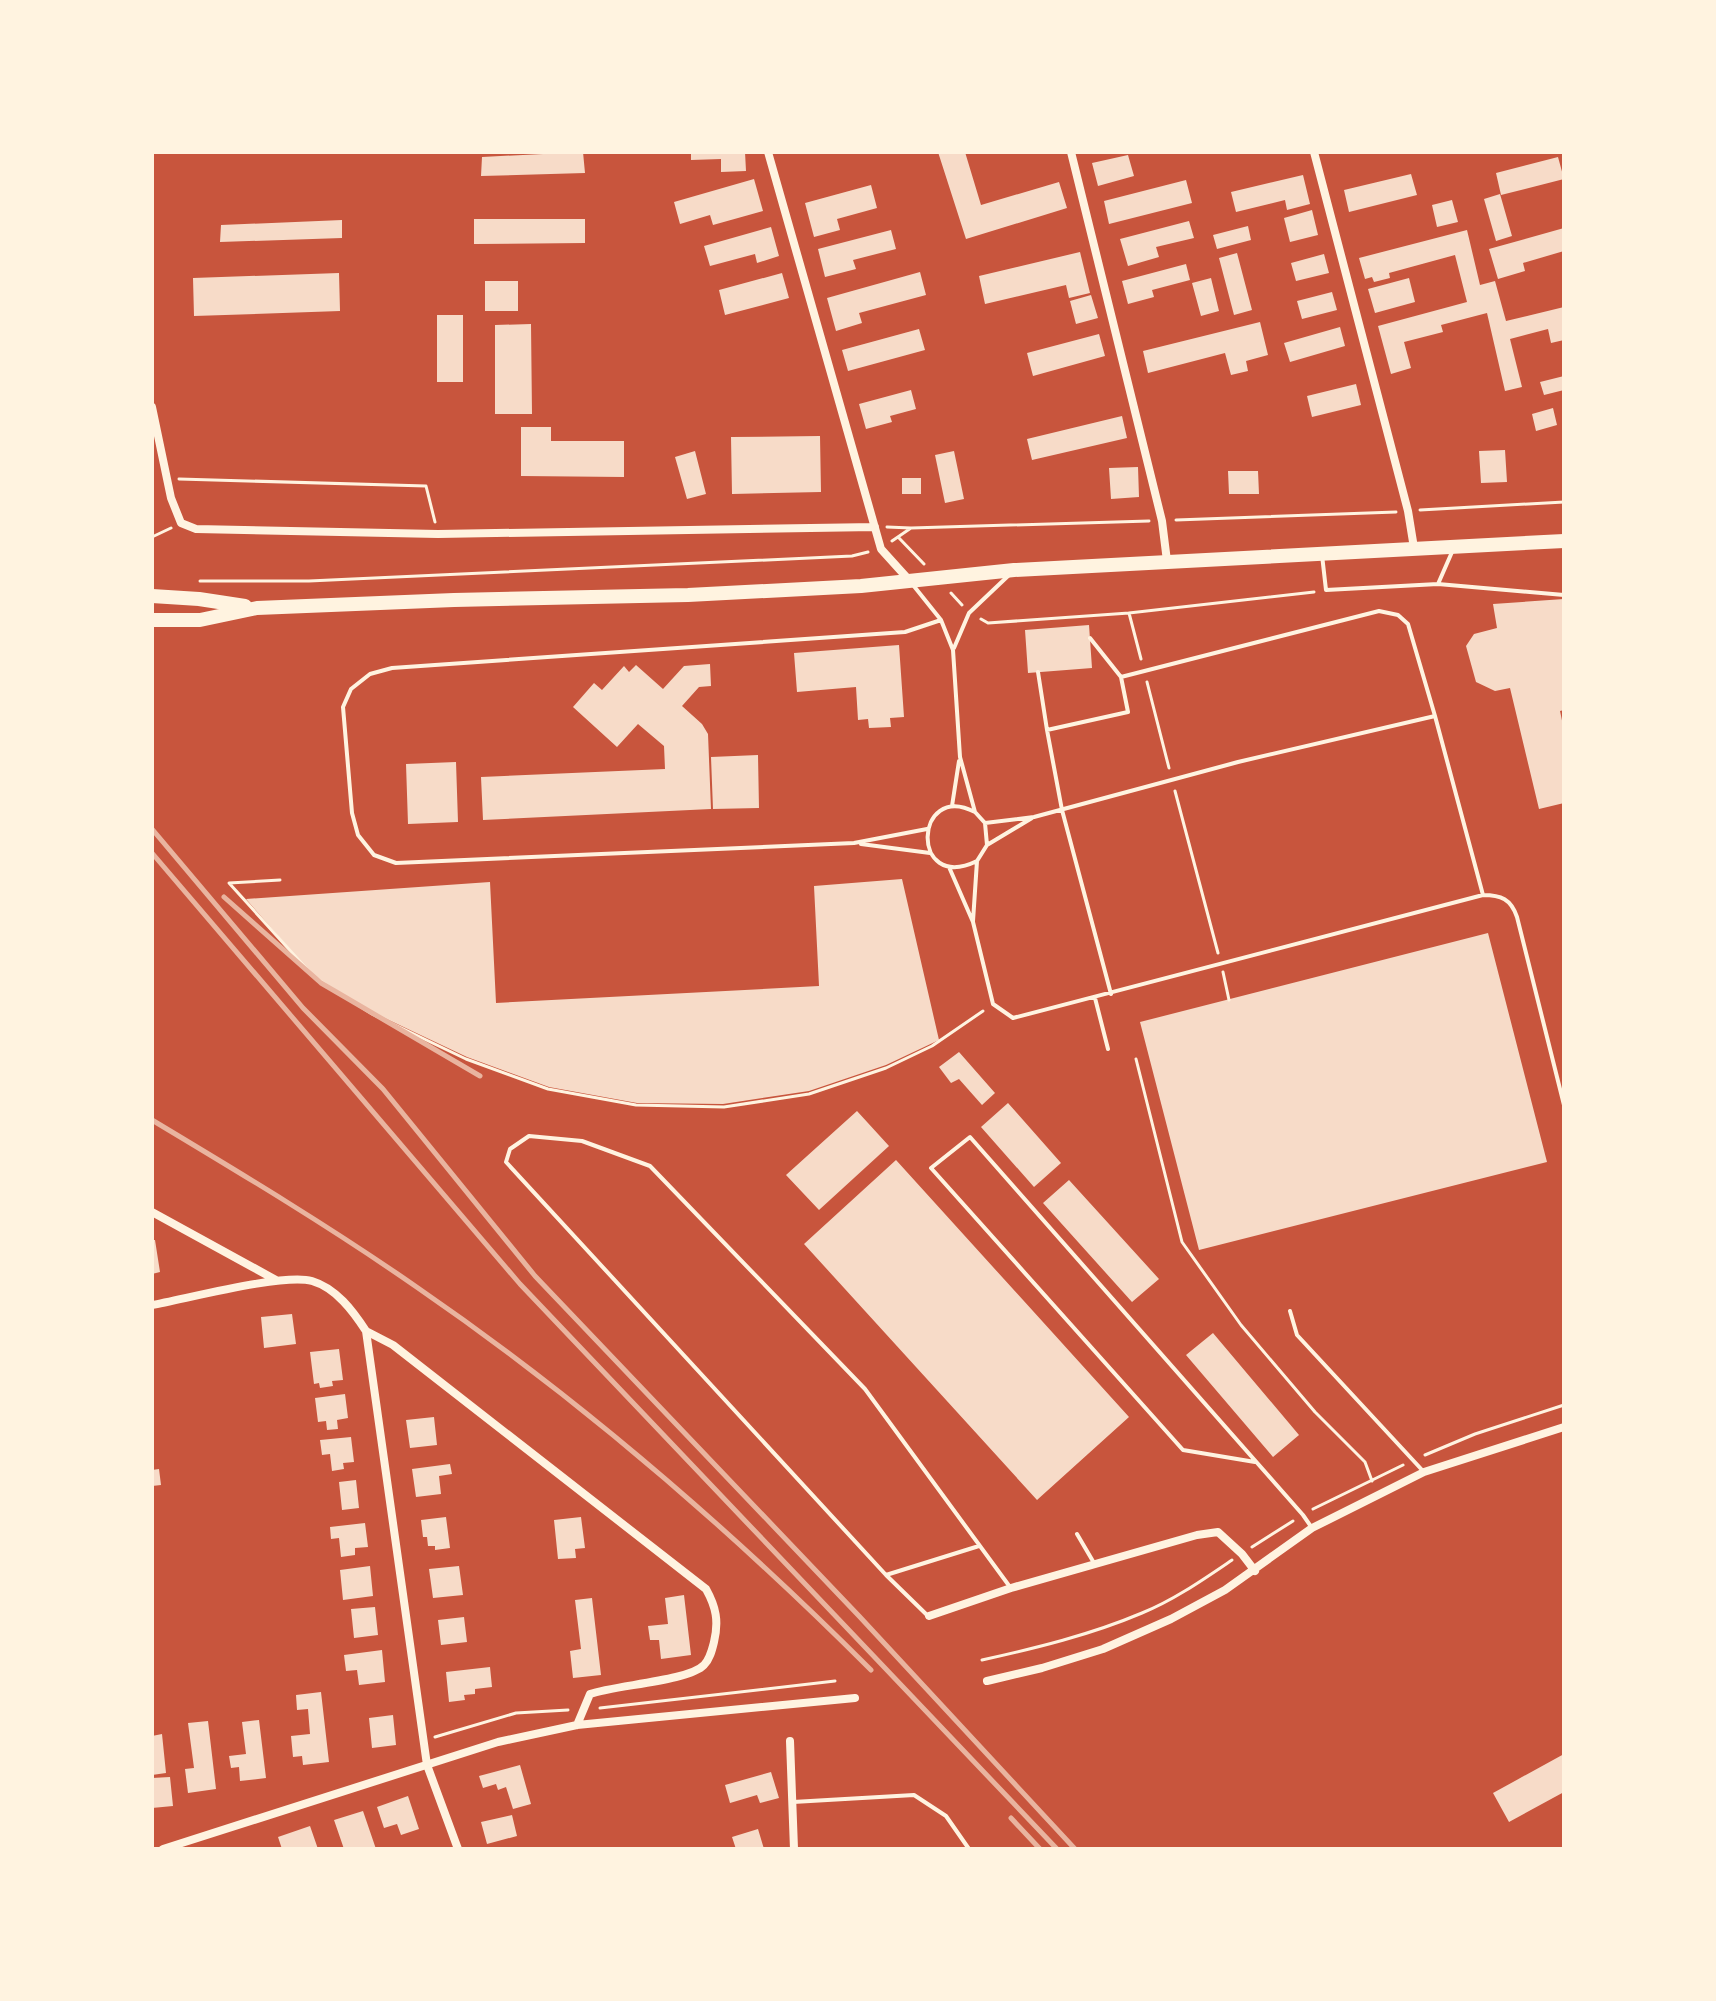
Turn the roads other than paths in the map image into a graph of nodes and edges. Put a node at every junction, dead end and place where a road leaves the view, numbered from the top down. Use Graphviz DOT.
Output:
graph roads {
  1 [pos="768,152"];
  2 [pos="1071,152"];
  3 [pos="1314,152"];
  4 [pos="152,407"];
  5 [pos="875,527"];
  6 [pos="1564,541"];
  7 [pos="1455,546"];
  8 [pos="1414,548"];
  9 [pos="1322,553"];
  10 [pos="1167,561"];
  11 [pos="1014,570"];
  12 [pos="910,581"];
  13 [pos="1438,584"];
  14 [pos="1564,595"];
  15 [pos="152,596"];
  16 [pos="257,608"];
  17 [pos="152,620"];
  18 [pos="941,620"];
  19 [pos="1090,638"];
  20 [pos="953,650"];
  21 [pos="1038,672"];
  22 [pos="1121,677"];
  23 [pos="1435,716"];
  24 [pos="1047,730"];
  25 [pos="960,757"];
  26 [pos="952,806"];
  27 [pos="1062,810"];
  28 [pos="975,812"];
  29 [pos="1034,817"];
  30 [pos="985,823"];
  31 [pos="927,829"];
  32 [pos="854,843"];
  33 [pos="987,845"];
  34 [pos="930,853"];
  35 [pos="977,861"];
  36 [pos="949,867"];
  37 [pos="1483,895"];
  38 [pos="973,922"];
  39 [pos="1111,994"];
  40 [pos="1095,998"];
  41 [pos="1108,1049"];
  42 [pos="1564,1105"];
  43 [pos="152,1212"];
  44 [pos="277,1281"];
  45 [pos="152,1305"];
  46 [pos="1290,1311"];
  47 [pos="366,1331"];
  48 [pos="1564,1427"];
  49 [pos="1255,1462"];
  50 [pos="1424,1472"];
  51 [pos="1312,1528"];
  52 [pos="1077,1534"];
  53 [pos="979,1546"];
  54 [pos="1095,1565"];
  55 [pos="1255,1571"];
  56 [pos="886,1575"];
  57 [pos="1011,1588"];
  58 [pos="929,1616"];
  59 [pos="987,1681"];
  60 [pos="855,1698"];
  61 [pos="577,1725"];
  62 [pos="790,1741"];
  63 [pos="427,1765"];
  64 [pos="793,1802"];
  65 [pos="163,1849"];
  66 [pos="458,1849"];
  67 [pos="794,1849"];
  68 [pos="969,1849"];
  1 -- 5 [label="street"];
  2 -- 10 [label="street"];
  3 -- 8 [label="street"];
  4 -- 5 [label="street"];
  5 -- 12 [label="street"];
  6 -- 7 [label="main road"];
  7 -- 8 [label="main road"];
  7 -- 13 [label="lane"];
  8 -- 9 [label="main road"];
  9 -- 10 [label="main road"];
  9 -- 13 [label="lane"];
  10 -- 11 [label="main road"];
  11 -- 12 [label="main road"];
  11 -- 20 [label="lane"];
  12 -- 16 [label="main road"];
  12 -- 18 [label="lane"];
  13 -- 14 [label="lane"];
  15 -- 16 [label="main road"];
  16 -- 17 [label="main road"];
  18 -- 20 [label="lane"];
  18 -- 32 [label="lane"];
  19 -- 22 [label="lane"];
  20 -- 25 [label="lane"];
  21 -- 24 [label="lane"];
  22 -- 23 [label="lane"];
  22 -- 24 [label="lane"];
  23 -- 27 [label="lane"];
  23 -- 37 [label="lane"];
  24 -- 27 [label="lane"];
  25 -- 26 [label="lane"];
  25 -- 28 [label="lane"];
  26 -- 28 [label="lane"];
  26 -- 31 [label="lane"];
  27 -- 29 [label="lane"];
  27 -- 39 [label="lane"];
  28 -- 30 [label="lane"];
  29 -- 30 [label="lane"];
  29 -- 33 [label="lane"];
  30 -- 33 [label="lane"];
  31 -- 32 [label="lane"];
  31 -- 34 [label="lane"];
  32 -- 34 [label="lane"];
  33 -- 35 [label="lane"];
  34 -- 36 [label="lane"];
  35 -- 36 [label="lane"];
  35 -- 38 [label="lane"];
  36 -- 38 [label="lane"];
  37 -- 39 [label="lane"];
  37 -- 42 [label="lane"];
  38 -- 40 [label="lane"];
  39 -- 40 [label="lane"];
  40 -- 41 [label="lane"];
  43 -- 44 [label="street"];
  44 -- 45 [label="street"];
  44 -- 47 [label="street"];
  46 -- 50 [label="lane"];
  47 -- 61 [label="street"];
  47 -- 63 [label="street"];
  48 -- 50 [label="street"];
  49 -- 49 [label="lane"];
  49 -- 51 [label="lane"];
  50 -- 51 [label="street"];
  51 -- 55 [label="street"];
  52 -- 54 [label="lane"];
  53 -- 56 [label="lane"];
  53 -- 56 [label="lane"];
  53 -- 57 [label="lane"];
  54 -- 55 [label="street"];
  54 -- 57 [label="street"];
  55 -- 59 [label="street"];
  56 -- 58 [label="lane"];
  57 -- 58 [label="street"];
  60 -- 61 [label="street"];
  61 -- 63 [label="street"];
  62 -- 64 [label="street"];
  63 -- 65 [label="street"];
  63 -- 66 [label="street"];
  64 -- 67 [label="street"];
  64 -- 68 [label="lane"];
}
